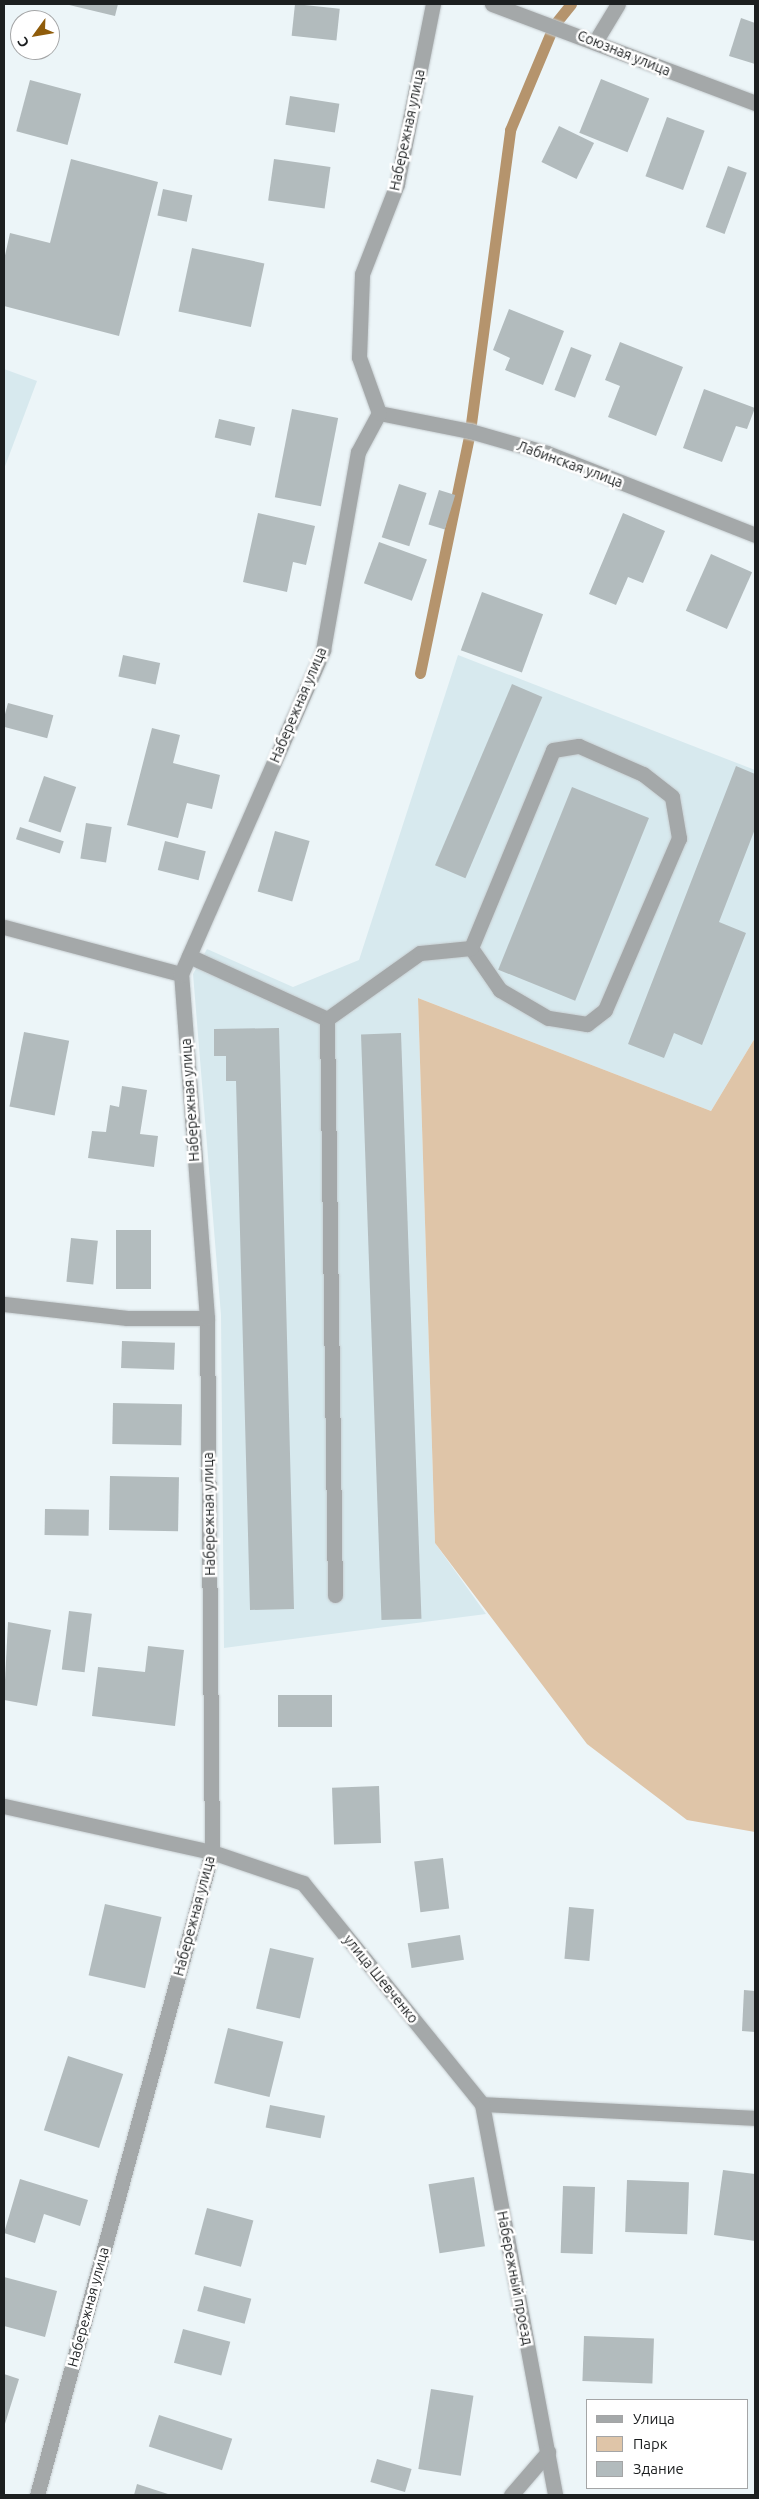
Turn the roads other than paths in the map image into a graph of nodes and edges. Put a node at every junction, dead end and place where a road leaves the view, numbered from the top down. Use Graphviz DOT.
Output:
graph roads {
  1 [pos="433,4"];
  2 [pos="492,4"];
  3 [pos="618,4"];
  4 [pos="595,42"];
  5 [pos="755,103"];
  6 [pos="379,413"];
  7 [pos="755,535"];
  8 [pos="4,927"];
  9 [pos="471,948"];
  10 [pos="189,956"];
  11 [pos="181,974"];
  12 [pos="328,1019"];
  13 [pos="4,1304"];
  14 [pos="207,1318"];
  15 [pos="335,1595"];
  16 [pos="4,1806"];
  17 [pos="212,1852"];
  18 [pos="482,2104"];
  19 [pos="755,2118"];
  20 [pos="548,2452"];
  21 [pos="37,2495"];
  22 [pos="511,2495"];
  23 [pos="555,2495"];
  1 -- 6 [label="street, Набережная улица"];
  2 -- 4 [label="street, Союзная улица"];
  3 -- 4 [label="street"];
  4 -- 5 [label="street, Союзная улица"];
  6 -- 7 [label="street, Лабинская улица"];
  6 -- 10 [label="street, Набережная улица"];
  8 -- 11 [label="street"];
  9 -- 9 [label="street"];
  9 -- 12 [label="street"];
  10 -- 11 [label="street, Набережная улица"];
  10 -- 12 [label="street"];
  11 -- 14 [label="street, Набережная улица"];
  12 -- 15 [label="street"];
  13 -- 14 [label="street"];
  14 -- 17 [label="street, Набережная улица"];
  16 -- 17 [label="street, улица Шевченко"];
  17 -- 18 [label="street, улица Шевченко"];
  17 -- 21 [label="street, Набережная улица"];
  18 -- 19 [label="street"];
  18 -- 20 [label="street, Набережный проезд"];
  20 -- 22 [label="street"];
  20 -- 23 [label="street, Набережный проезд"];
}
